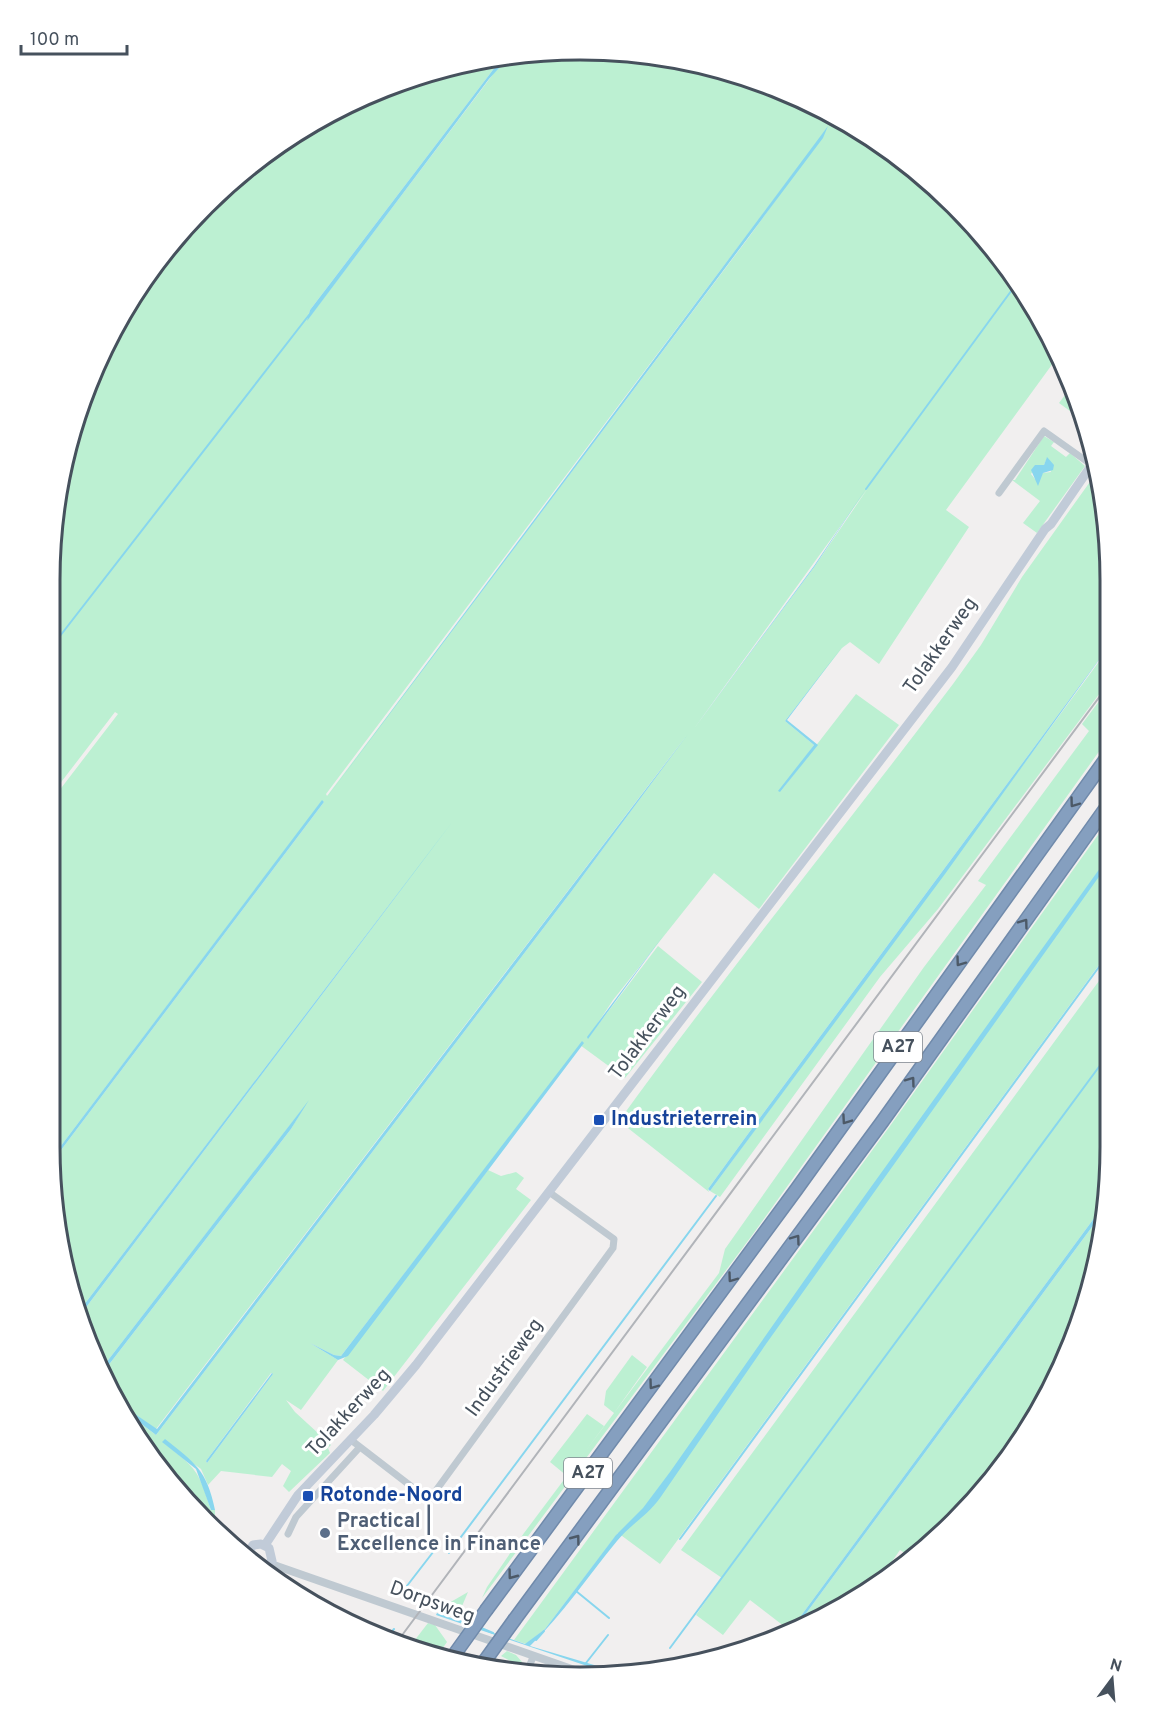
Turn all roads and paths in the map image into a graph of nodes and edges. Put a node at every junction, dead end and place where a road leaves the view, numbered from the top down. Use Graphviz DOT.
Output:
graph roads {
  1 [pos="1085,457"];
  2 [pos="1088,469"];
  3 [pos="999,493"];
  4 [pos="1100,767"];
  5 [pos="1100,816"];
  6 [pos="549,1192"];
  7 [pos="351,1440"];
  8 [pos="359,1448"];
  9 [pos="288,1534"];
  10 [pos="264,1545"];
  11 [pos="250,1549"];
  12 [pos="271,1564"];
  13 [pos="456,1652"];
  14 [pos="533,1657"];
  15 [pos="487,1658"];
  16 [pos="530,1665"];
  17 [pos="563,1666"];
  1 -- 3 [label="street, Tolakkerweg"];
  2 -- 6 [label="main road, Tolakkerweg"];
  4 -- 13 [label="highway, A27, one-way, bridge"];
  15 -- 5 [label="highway, A27, one-way, bridge"];
  6 -- 7 [label="main road, Tolakkerweg"];
  6 -- 8 [label="street, Industrieweg"];
  7 -- 8 [label="street, Industrieweg"];
  7 -- 10 [label="main road, Tolakkerweg"];
  8 -- 9 [label="street"];
  10 -- 11 [label="main road"];
  10 -- 12 [label="main road"];
  12 -- 14 [label="street, Dorpsweg"];
  14 -- 16 [label="street"];
  14 -- 17 [label="street, Dorpsweg"];
}
